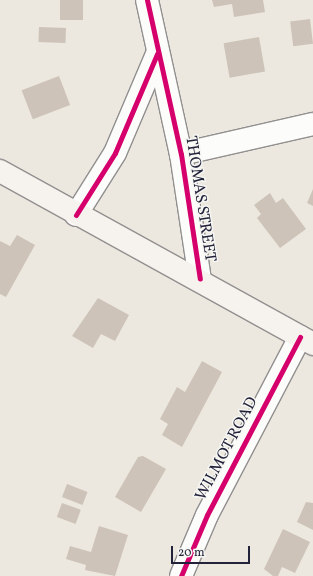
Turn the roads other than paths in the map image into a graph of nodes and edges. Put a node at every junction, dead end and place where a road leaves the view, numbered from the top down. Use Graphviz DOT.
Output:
graph roads {
  1 [pos="148,0"];
  2 [pos="157,54"];
  3 [pos="313,124"];
  4 [pos="181,154"];
  5 [pos="0,171"];
  6 [pos="76,214"];
  7 [pos="200,279"];
  8 [pos="307,340"];
  9 [pos="180,576"];
  1 -- 2 [label="street, THOMAS STREET"];
  2 -- 4 [label="street, THOMAS STREET"];
  2 -- 6 [label="street"];
  3 -- 4 [label="street"];
  4 -- 7 [label="street, THOMAS STREET"];
  5 -- 6 [label="main road"];
  6 -- 7 [label="main road"];
  7 -- 8 [label="main road"];
  8 -- 9 [label="street, WILMOT ROAD"];
}
